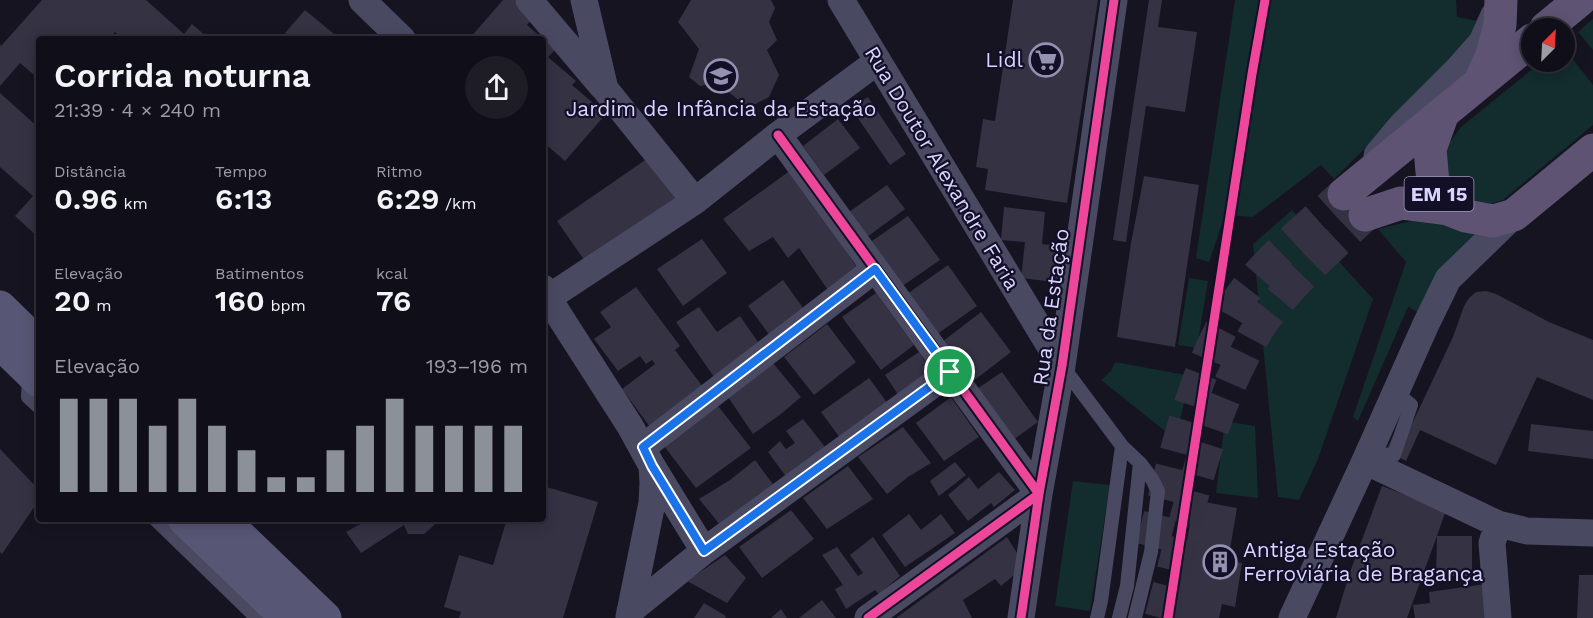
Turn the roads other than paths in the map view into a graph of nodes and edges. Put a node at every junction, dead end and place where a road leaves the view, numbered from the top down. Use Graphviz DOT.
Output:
graph roads {
  1 [pos="362,0"];
  2 [pos="530,0"];
  3 [pos="584,0"];
  4 [pos="841,0"];
  5 [pos="1114,0"];
  6 [pos="1501,0"];
  7 [pos="1581,0"];
  8 [pos="1558,18"];
  9 [pos="399,36"];
  10 [pos="1521,49"];
  11 [pos="878,62"];
  12 [pos="1480,83"];
  13 [pos="605,89"];
  14 [pos="1443,113"];
  15 [pos="778,135"];
  16 [pos="1593,150"];
  17 [pos="695,201"];
  18 [pos="1354,205"];
  19 [pos="1448,209"];
  20 [pos="1514,215"];
  21 [pos="875,269"];
  22 [pos="546,293"];
  23 [pos="0,307"];
  24 [pos="0,344"];
  25 [pos="36,366"];
  26 [pos="1062,366"];
  27 [pos="950,372"];
  28 [pos="36,404"];
  29 [pos="1122,446"];
  30 [pos="648,456"];
  31 [pos="1367,458"];
  32 [pos="1140,463"];
  33 [pos="1039,494"];
  34 [pos="157,522"];
  35 [pos="187,522"];
  36 [pos="225,522"];
  37 [pos="1498,524"];
  38 [pos="1593,533"];
  39 [pos="704,551"];
  40 [pos="634,616"];
  41 [pos="257,618"];
  42 [pos="287,618"];
  43 [pos="325,618"];
  44 [pos="868,618"];
  45 [pos="1021,618"];
  46 [pos="1097,618"];
  47 [pos="1119,618"];
  48 [pos="1135,618"];
  49 [pos="1292,618"];
  50 [pos="1498,618"];
  1 -- 9 [label="street"];
  2 -- 13 [label="street"];
  3 -- 13 [label="street"];
  4 -- 11 [label="street, Rua Doutor Alexandre Faria"];
  5 -- 26 [label="street, Rua da Estação"];
  6 -- 12 [label="main road"];
  6 -- 18 [label="street"];
  7 -- 8 [label="main road"];
  10 -- 12 [label="main road, EM 15"];
  11 -- 15 [label="street"];
  11 -- 26 [label="street, Rua Doutor Alexandre Faria"];
  12 -- 14 [label="main road, EM 15"];
  13 -- 17 [label="street"];
  14 -- 18 [label="main road, EM 15"];
  14 -- 19 [label="main road, EM 15"];
  15 -- 17 [label="street"];
  15 -- 21 [label="street"];
  16 -- 20 [label="main road"];
  17 -- 22 [label="street"];
  18 -- 19 [label="main road, EM 15"];
  19 -- 20 [label="main road, EM 15"];
  20 -- 31 [label="street"];
  21 -- 27 [label="street"];
  21 -- 30 [label="street"];
  22 -- 30 [label="street"];
  23 -- 25 [label="main road"];
  24 -- 25 [label="main road"];
  25 -- 28 [label="lane"];
  26 -- 29 [label="lane"];
  26 -- 33 [label="street, Rua da Estação"];
  27 -- 33 [label="street"];
  27 -- 39 [label="street"];
  29 -- 32 [label="lane"];
  29 -- 46 [label="lane"];
  30 -- 39 [label="street"];
  30 -- 40 [label="street"];
  31 -- 37 [label="street"];
  31 -- 49 [label="street"];
  32 -- 47 [label="lane"];
  32 -- 48 [label="lane"];
  33 -- 44 [label="street"];
  33 -- 45 [label="street, Rua da Estação"];
  34 -- 41 [label="lane"];
  35 -- 42 [label="main road"];
  36 -- 43 [label="main road"];
  37 -- 38 [label="street"];
  37 -- 50 [label="street"];
  39 -- 40 [label="street"];
}
